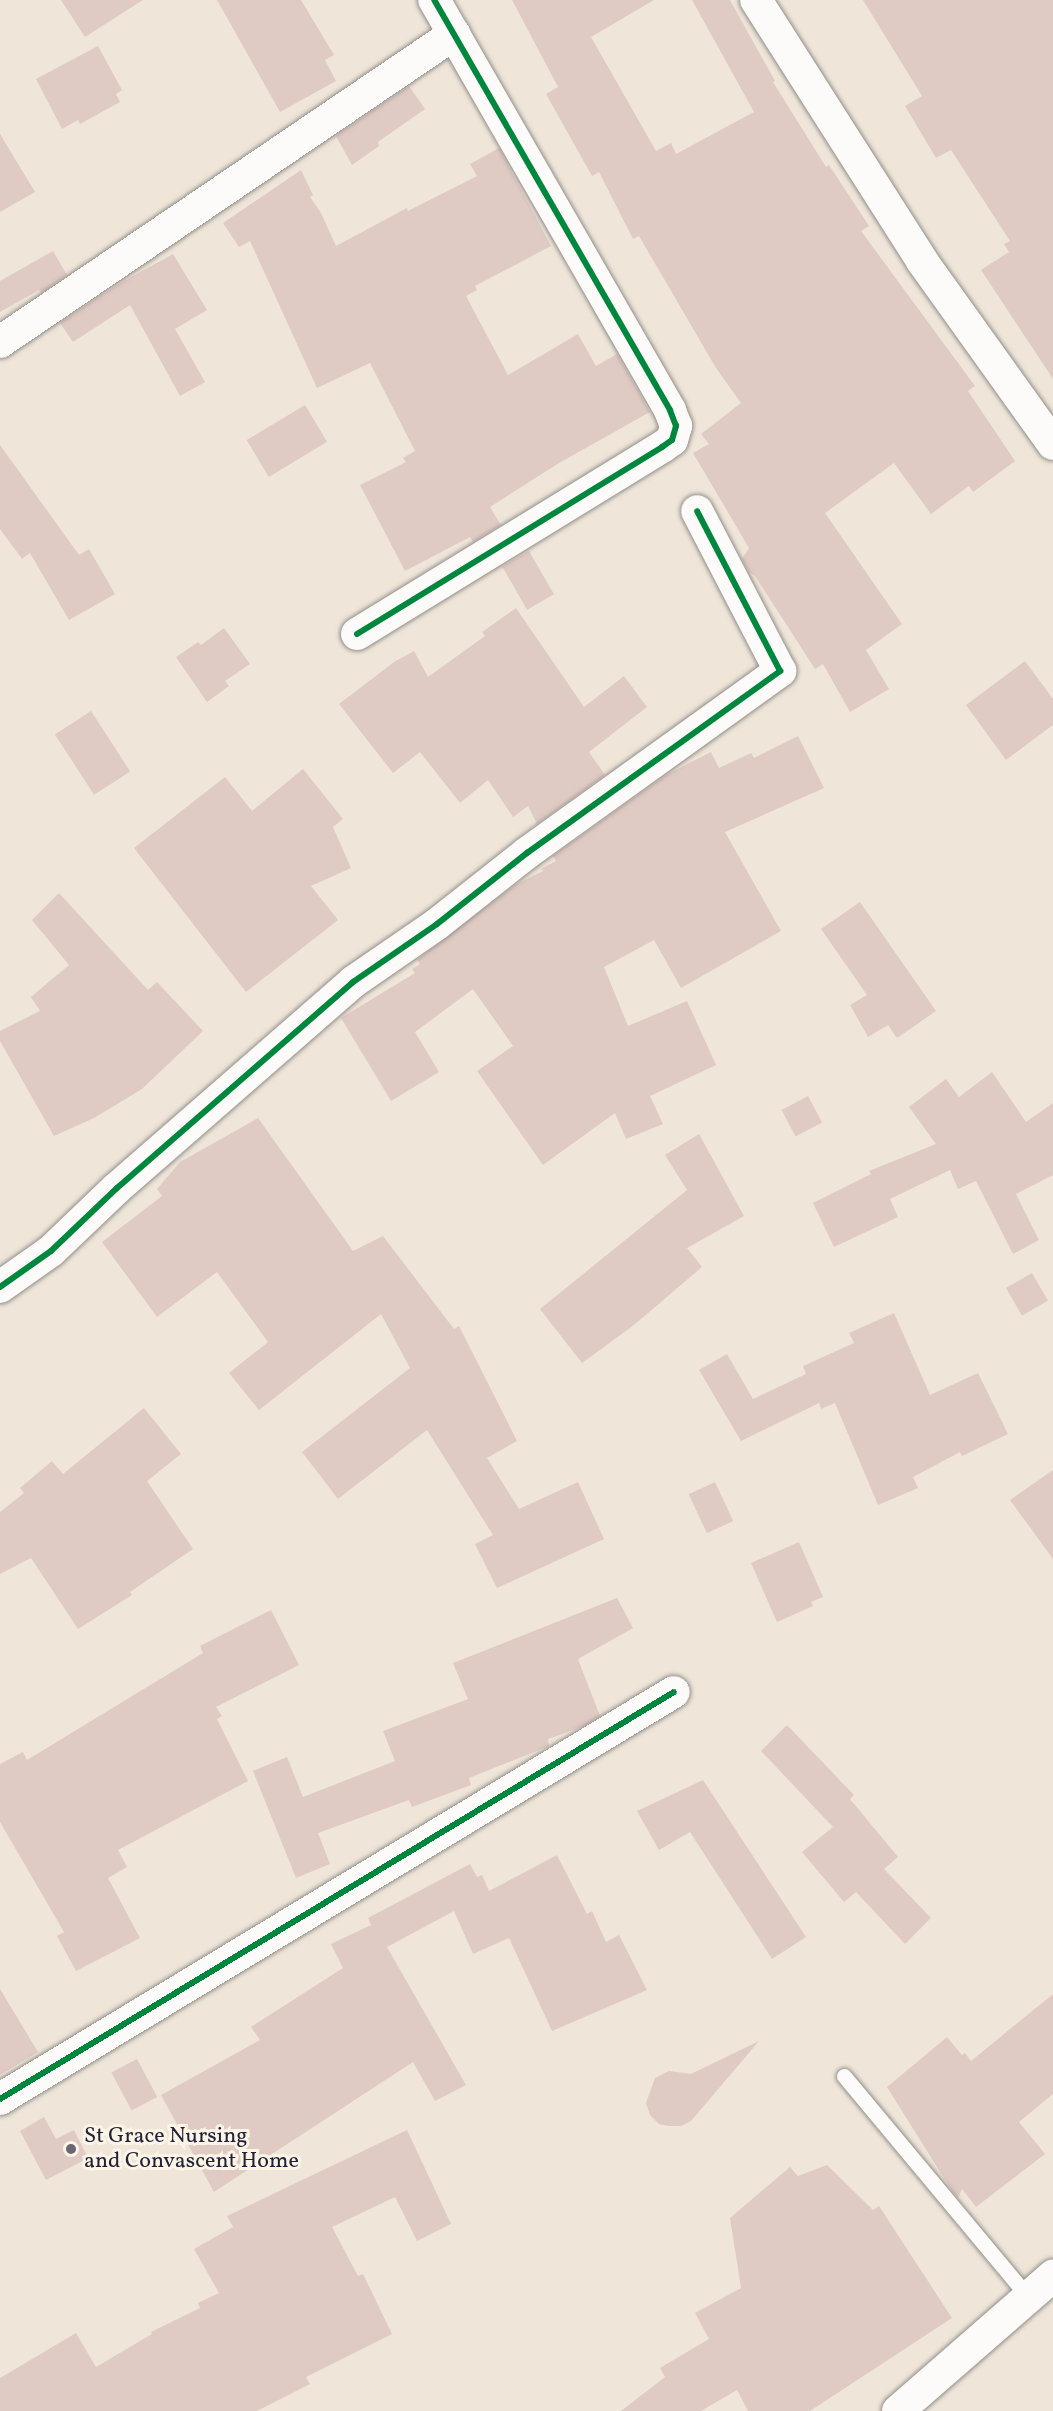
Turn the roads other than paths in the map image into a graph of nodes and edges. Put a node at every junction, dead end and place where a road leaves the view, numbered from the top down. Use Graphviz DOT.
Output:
graph roads {
  1 [pos="434,0"];
  2 [pos="756,0"];
  3 [pos="454,34"];
  4 [pos="0,342"];
  5 [pos="1053,444"];
  6 [pos="697,511"];
  7 [pos="357,634"];
  8 [pos="0,1287"];
  9 [pos="674,1692"];
  10 [pos="844,2076"];
  11 [pos="0,2098"];
  12 [pos="1053,2276"];
  13 [pos="1029,2298"];
  14 [pos="898,2411"];
  1 -- 3 [label="street"];
  2 -- 5 [label="street"];
  3 -- 4 [label="street"];
  3 -- 7 [label="street"];
  6 -- 8 [label="street"];
  9 -- 11 [label="street"];
  10 -- 13 [label="lane"];
  12 -- 13 [label="street"];
  13 -- 14 [label="street"];
}
